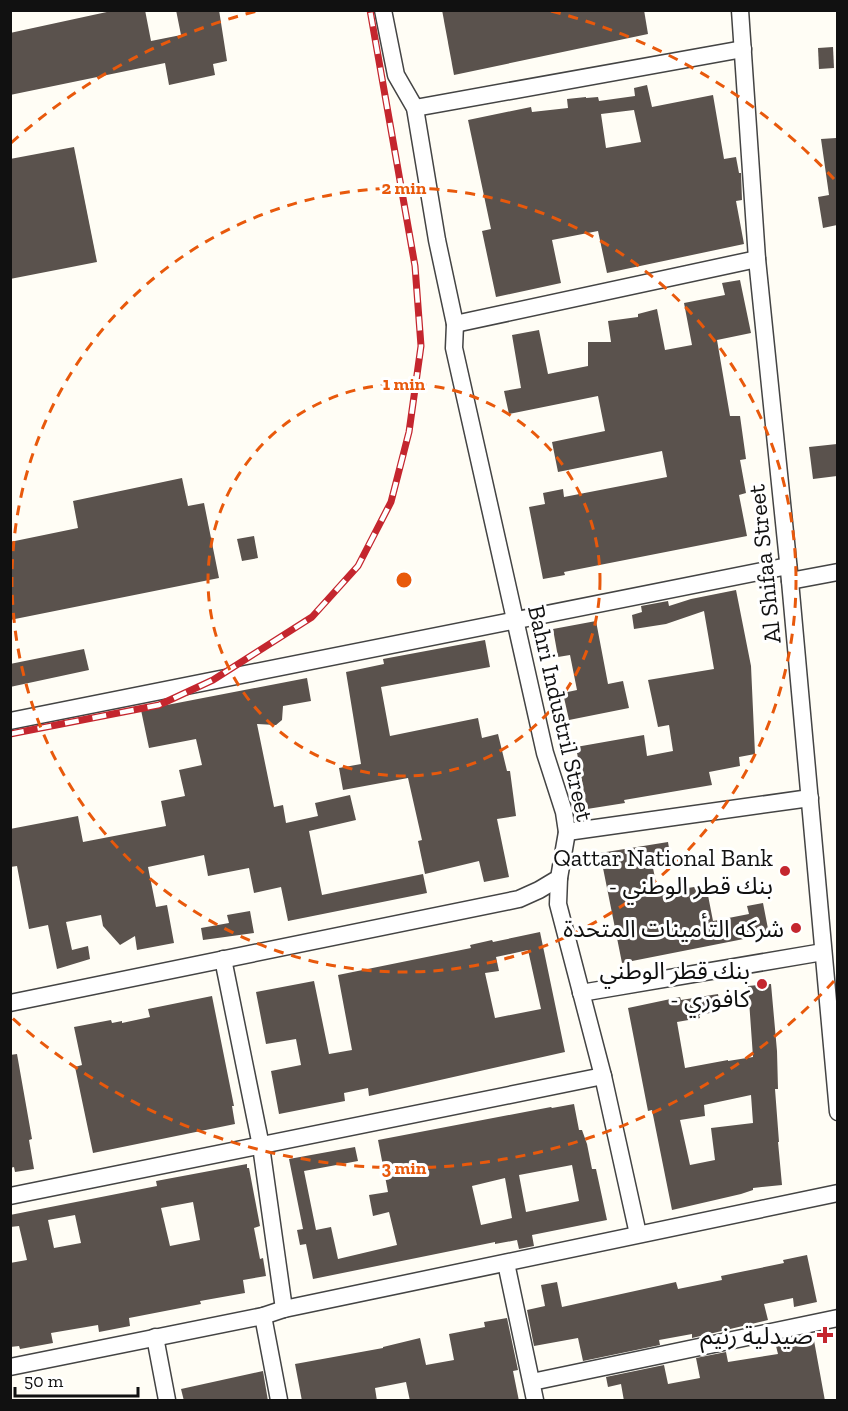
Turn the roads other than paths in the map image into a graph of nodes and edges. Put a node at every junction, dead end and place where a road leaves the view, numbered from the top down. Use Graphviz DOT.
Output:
graph roads {
  1 [pos="383,10"];
  2 [pos="740,10"];
  3 [pos="742,49"];
  4 [pos="415,108"];
  5 [pos="757,259"];
  6 [pos="455,324"];
  7 [pos="837,572"];
  8 [pos="789,574"];
  9 [pos="515,621"];
  10 [pos="10,721"];
  11 [pos="810,798"];
  12 [pos="567,832"];
  13 [pos="559,878"];
  14 [pos="823,952"];
  15 [pos="223,959"];
  16 [pos="581,993"];
  17 [pos="10,1003"];
  18 [pos="603,1076"];
  19 [pos="837,1112"];
  20 [pos="261,1146"];
  21 [pos="837,1193"];
  22 [pos="10,1196"];
  23 [pos="638,1234"];
  24 [pos="506,1263"];
  25 [pos="284,1310"];
  26 [pos="263,1316"];
  27 [pos="837,1318"];
  28 [pos="155,1337"];
  29 [pos="10,1367"];
  30 [pos="532,1382"];
  31 [pos="167,1401"];
  32 [pos="279,1401"];
  33 [pos="535,1401"];
  1 -- 4 [label="street, Bahri Industril Street"];
  2 -- 3 [label="street, Al Shifaa Street"];
  3 -- 4 [label="street"];
  3 -- 5 [label="street, Al Shifaa Street"];
  4 -- 6 [label="street, Bahri Industril Street"];
  5 -- 6 [label="street"];
  5 -- 8 [label="street, Al Shifaa Street"];
  6 -- 9 [label="street, Bahri Industril Street"];
  7 -- 8 [label="street"];
  8 -- 9 [label="street"];
  8 -- 11 [label="street, Al Shifaa Street"];
  9 -- 10 [label="street"];
  9 -- 12 [label="street, Bahri Industril Street"];
  11 -- 12 [label="street"];
  11 -- 14 [label="street, Al Shifaa Street"];
  12 -- 13 [label="street, Bahri Industril Street"];
  13 -- 15 [label="street"];
  13 -- 16 [label="street, Bahri Industril Street"];
  14 -- 16 [label="street"];
  14 -- 19 [label="street, Al Shifaa Street"];
  15 -- 17 [label="street"];
  15 -- 20 [label="street"];
  16 -- 18 [label="street, Bahri Industril Street"];
  18 -- 20 [label="street"];
  18 -- 23 [label="street, Bahri Industril Street"];
  20 -- 22 [label="street"];
  20 -- 25 [label="street"];
  21 -- 23 [label="street"];
  23 -- 24 [label="street"];
  24 -- 25 [label="street"];
  24 -- 30 [label="street"];
  25 -- 26 [label="street"];
  26 -- 28 [label="street"];
  26 -- 32 [label="street"];
  27 -- 30 [label="street"];
  28 -- 29 [label="street"];
  28 -- 31 [label="street"];
  30 -- 33 [label="street"];
}
